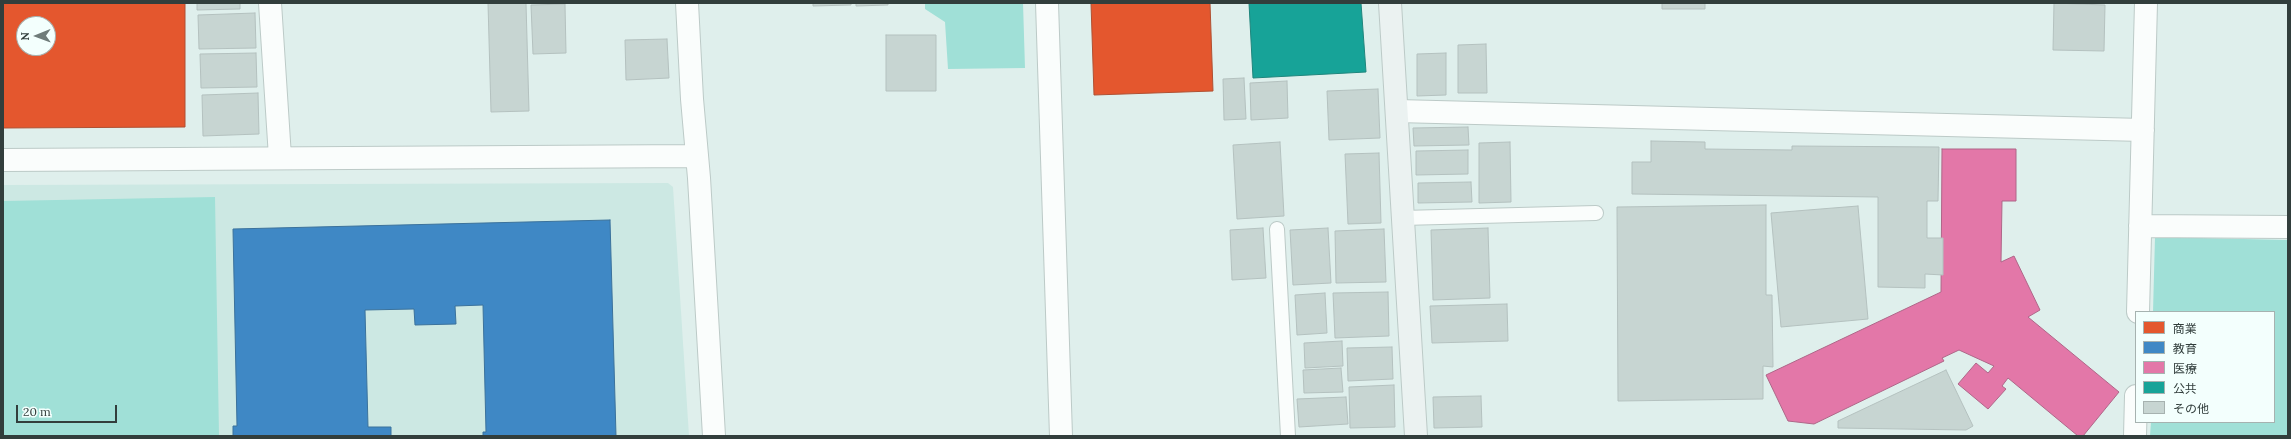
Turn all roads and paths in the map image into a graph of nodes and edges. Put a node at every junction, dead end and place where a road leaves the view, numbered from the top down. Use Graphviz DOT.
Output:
graph roads {
  1 [pos="270,3"];
  2 [pos="687,3"];
  3 [pos="1047,3"];
  4 [pos="1390,3"];
  5 [pos="2146,3"];
  6 [pos="1397,111"];
  7 [pos="2144,130"];
  8 [pos="696,156"];
  9 [pos="280,157"];
  10 [pos="3,160"];
  11 [pos="1596,213"];
  12 [pos="1402,218"];
  13 [pos="2140,226"];
  14 [pos="2288,228"];
  15 [pos="1277,229"];
  16 [pos="2138,311"];
  17 [pos="2135,423"];
  18 [pos="714,436"];
  19 [pos="1061,436"];
  20 [pos="1288,436"];
  21 [pos="1416,436"];
  22 [pos="2135,436"];
  1 -- 9 [label="street"];
  2 -- 8 [label="street"];
  3 -- 19 [label="street"];
  4 -- 6 [label="street"];
  5 -- 7 [label="street"];
  6 -- 7 [label="street"];
  6 -- 12 [label="street"];
  7 -- 13 [label="street"];
  8 -- 9 [label="street"];
  8 -- 18 [label="street"];
  9 -- 10 [label="street"];
  11 -- 12 [label="lane"];
  12 -- 21 [label="street"];
  13 -- 14 [label="street"];
  13 -- 16 [label="street"];
  15 -- 20 [label="lane"];
  17 -- 22 [label="street"];
}
